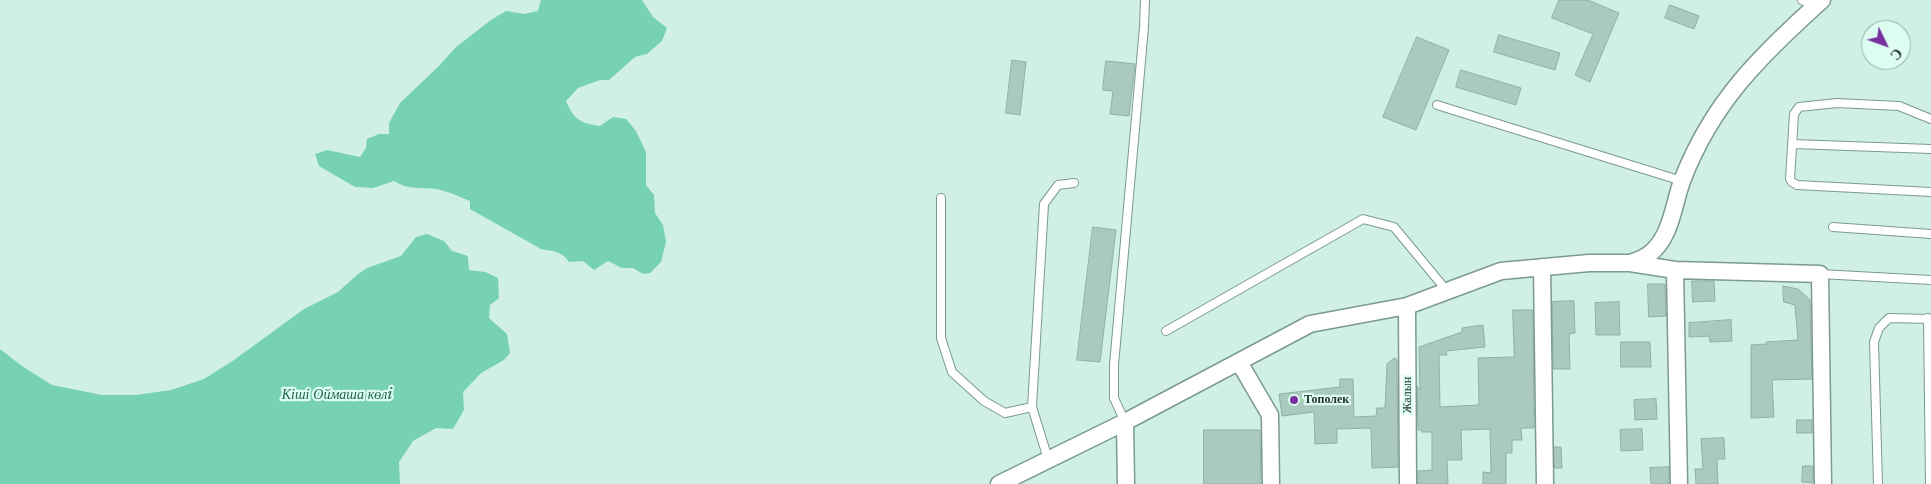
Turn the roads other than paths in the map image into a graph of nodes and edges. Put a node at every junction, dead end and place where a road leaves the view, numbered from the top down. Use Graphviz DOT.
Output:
graph roads {
  1 [pos="1145,0"];
  2 [pos="1814,2"];
  3 [pos="1437,104"];
  4 [pos="1931,119"];
  5 [pos="1793,144"];
  6 [pos="1931,149"];
  7 [pos="1682,181"];
  8 [pos="1074,182"];
  9 [pos="1931,192"];
  10 [pos="941,198"];
  11 [pos="1833,227"];
  12 [pos="1931,234"];
  13 [pos="1630,263"];
  14 [pos="1542,267"];
  15 [pos="1675,270"];
  16 [pos="1820,274"];
  17 [pos="1931,280"];
  18 [pos="1447,291"];
  19 [pos="1407,306"];
  20 [pos="1929,318"];
  21 [pos="1166,331"];
  22 [pos="1240,362"];
  23 [pos="1032,407"];
  24 [pos="1125,422"];
  25 [pos="1048,459"];
  26 [pos="999,484"];
  27 [pos="1126,484"];
  28 [pos="1271,484"];
  29 [pos="1408,484"];
  30 [pos="1545,484"];
  31 [pos="1679,484"];
  32 [pos="1823,484"];
  33 [pos="1878,484"];
  34 [pos="1930,484"];
  1 -- 24 [label="lane"];
  2 -- 7 [label="street"];
  3 -- 7 [label="lane"];
  4 -- 5 [label="lane"];
  5 -- 6 [label="lane"];
  5 -- 9 [label="lane"];
  7 -- 13 [label="street"];
  8 -- 23 [label="lane"];
  10 -- 23 [label="lane"];
  11 -- 12 [label="lane"];
  13 -- 14 [label="street"];
  13 -- 15 [label="street"];
  14 -- 18 [label="street"];
  14 -- 30 [label="street"];
  15 -- 16 [label="street"];
  15 -- 31 [label="street"];
  16 -- 17 [label="lane"];
  16 -- 32 [label="street"];
  18 -- 19 [label="street"];
  18 -- 21 [label="lane"];
  19 -- 22 [label="street"];
  19 -- 29 [label="street, Жалын"];
  20 -- 33 [label="lane"];
  20 -- 34 [label="lane"];
  22 -- 24 [label="street"];
  22 -- 28 [label="street"];
  23 -- 25 [label="lane"];
  24 -- 25 [label="street"];
  24 -- 27 [label="street"];
  25 -- 26 [label="street"];
}
